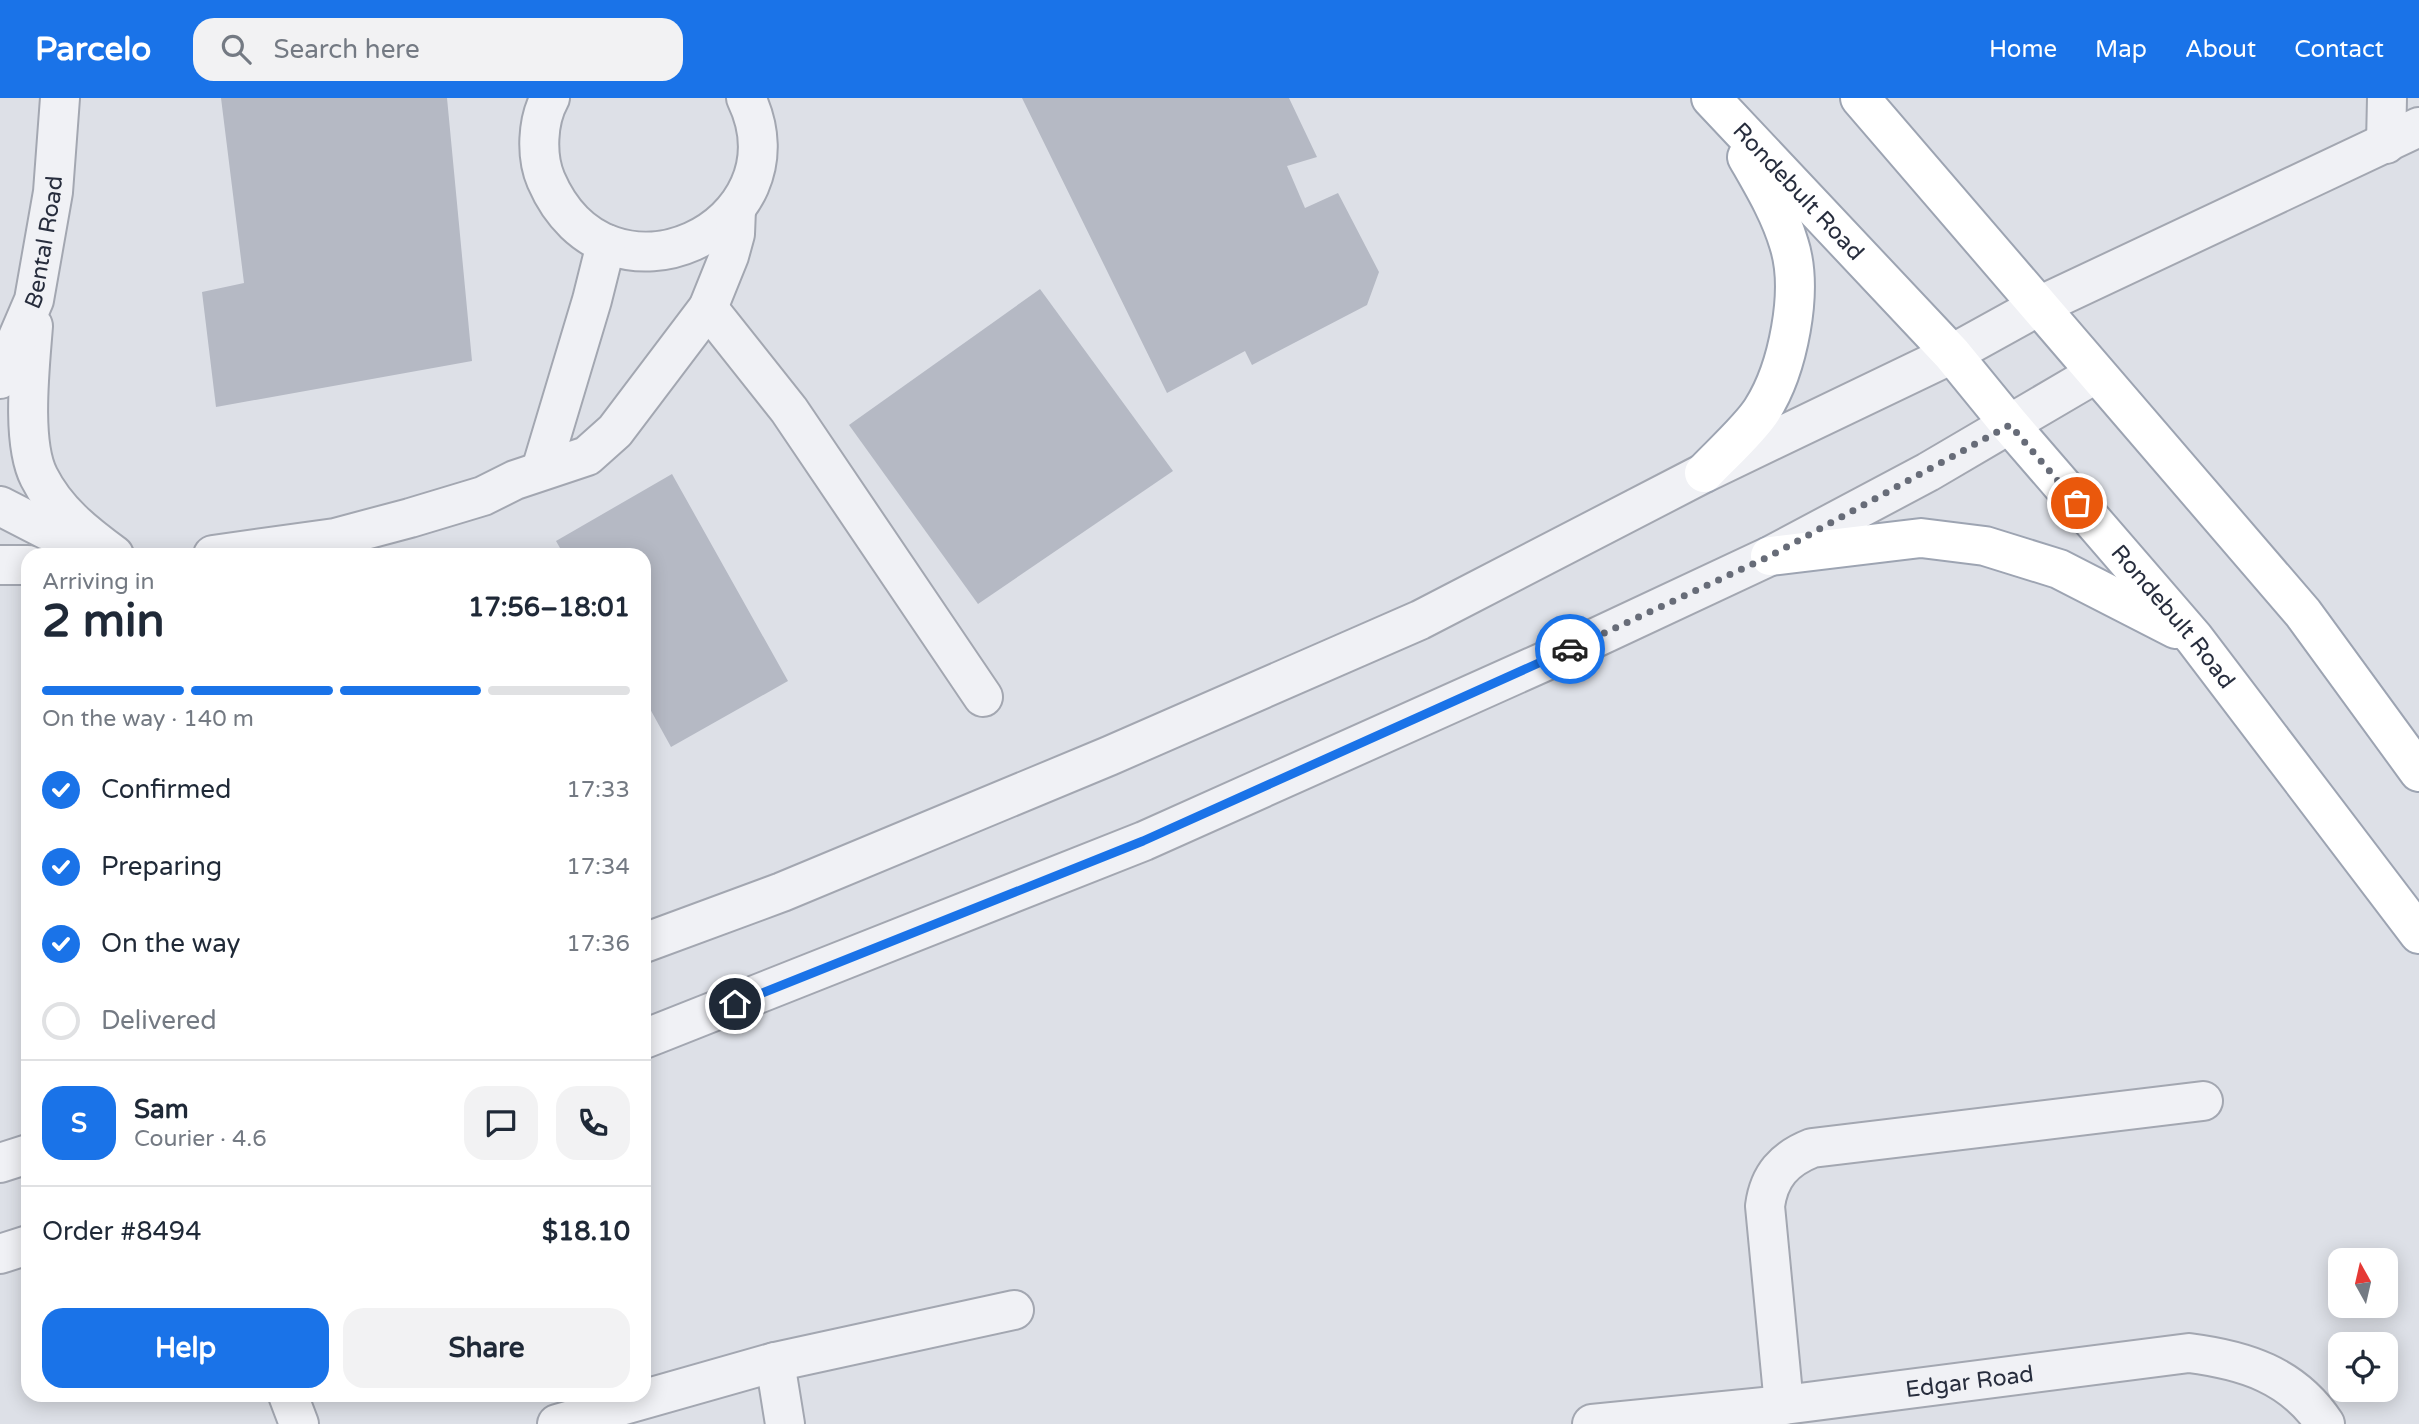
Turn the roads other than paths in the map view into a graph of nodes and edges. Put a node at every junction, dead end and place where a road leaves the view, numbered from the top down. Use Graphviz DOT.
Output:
graph roads {
  1 [pos="60,98"];
  2 [pos="550,98"];
  3 [pos="746,98"];
  4 [pos="1860,98"];
  5 [pos="2387,98"];
  6 [pos="1720,108"];
  7 [pos="2402,135"];
  8 [pos="736,209"];
  9 [pos="606,244"];
  10 [pos="34,300"];
  11 [pos="2039,306"];
  12 [pos="708,309"];
  13 [pos="1952,354"];
  14 [pos="2095,374"];
  15 [pos="0,379"];
  16 [pos="2010,425"];
  17 [pos="541,470"];
  18 [pos="1704,473"];
  19 [pos="0,506"];
  20 [pos="94,548"];
  21 [pos="103,548"];
  22 [pos="264,548"];
  23 [pos="1770,556"];
  24 [pos="0,565"];
  25 [pos="21,565"];
  26 [pos="2194,638"];
  27 [pos="983,697"];
  28 [pos="2419,772"];
  29 [pos="2419,934"];
  30 [pos="651,940"];
  31 [pos="651,1036"];
  32 [pos="2203,1101"];
  33 [pos="21,1156"];
  34 [pos="0,1163"];
  35 [pos="21,1247"];
  36 [pos="0,1254"];
  37 [pos="1014,1310"];
  38 [pos="775,1362"];
  39 [pos="651,1397"];
  40 [pos="291,1402"];
  41 [pos="634,1402"];
  42 [pos="1784,1405"];
  43 [pos="299,1424"];
  44 [pos="557,1424"];
  45 [pos="785,1424"];
  46 [pos="1592,1424"];
  47 [pos="2325,1424"];
  1 -- 10 [label="street, Bental Road"];
  2 -- 9 [label="street"];
  3 -- 8 [label="street"];
  4 -- 11 [label="main road"];
  5 -- 7 [label="street"];
  6 -- 13 [label="main road, Rondebult Road"];
  6 -- 18 [label="main road"];
  7 -- 11 [label="street"];
  8 -- 9 [label="street"];
  8 -- 12 [label="street"];
  9 -- 17 [label="street"];
  10 -- 15 [label="street, Bental Road"];
  10 -- 21 [label="street"];
  11 -- 13 [label="street"];
  11 -- 14 [label="main road"];
  12 -- 17 [label="street"];
  12 -- 27 [label="street"];
  13 -- 16 [label="main road, Rondebult Road"];
  13 -- 18 [label="street"];
  14 -- 16 [label="street"];
  14 -- 28 [label="main road"];
  16 -- 23 [label="street"];
  16 -- 26 [label="main road, Rondebult Road"];
  17 -- 22 [label="street"];
  18 -- 30 [label="street"];
  19 -- 20 [label="street"];
  23 -- 26 [label="main road"];
  23 -- 31 [label="street"];
  24 -- 25 [label="street"];
  26 -- 29 [label="main road, Rondebult Road"];
  32 -- 42 [label="street"];
  33 -- 34 [label="street"];
  35 -- 36 [label="street"];
  37 -- 38 [label="street"];
  38 -- 39 [label="street"];
  38 -- 45 [label="street"];
  40 -- 43 [label="street"];
  41 -- 44 [label="street"];
  42 -- 46 [label="street, Edgar Road"];
  42 -- 47 [label="street, Edgar Road"];
}
